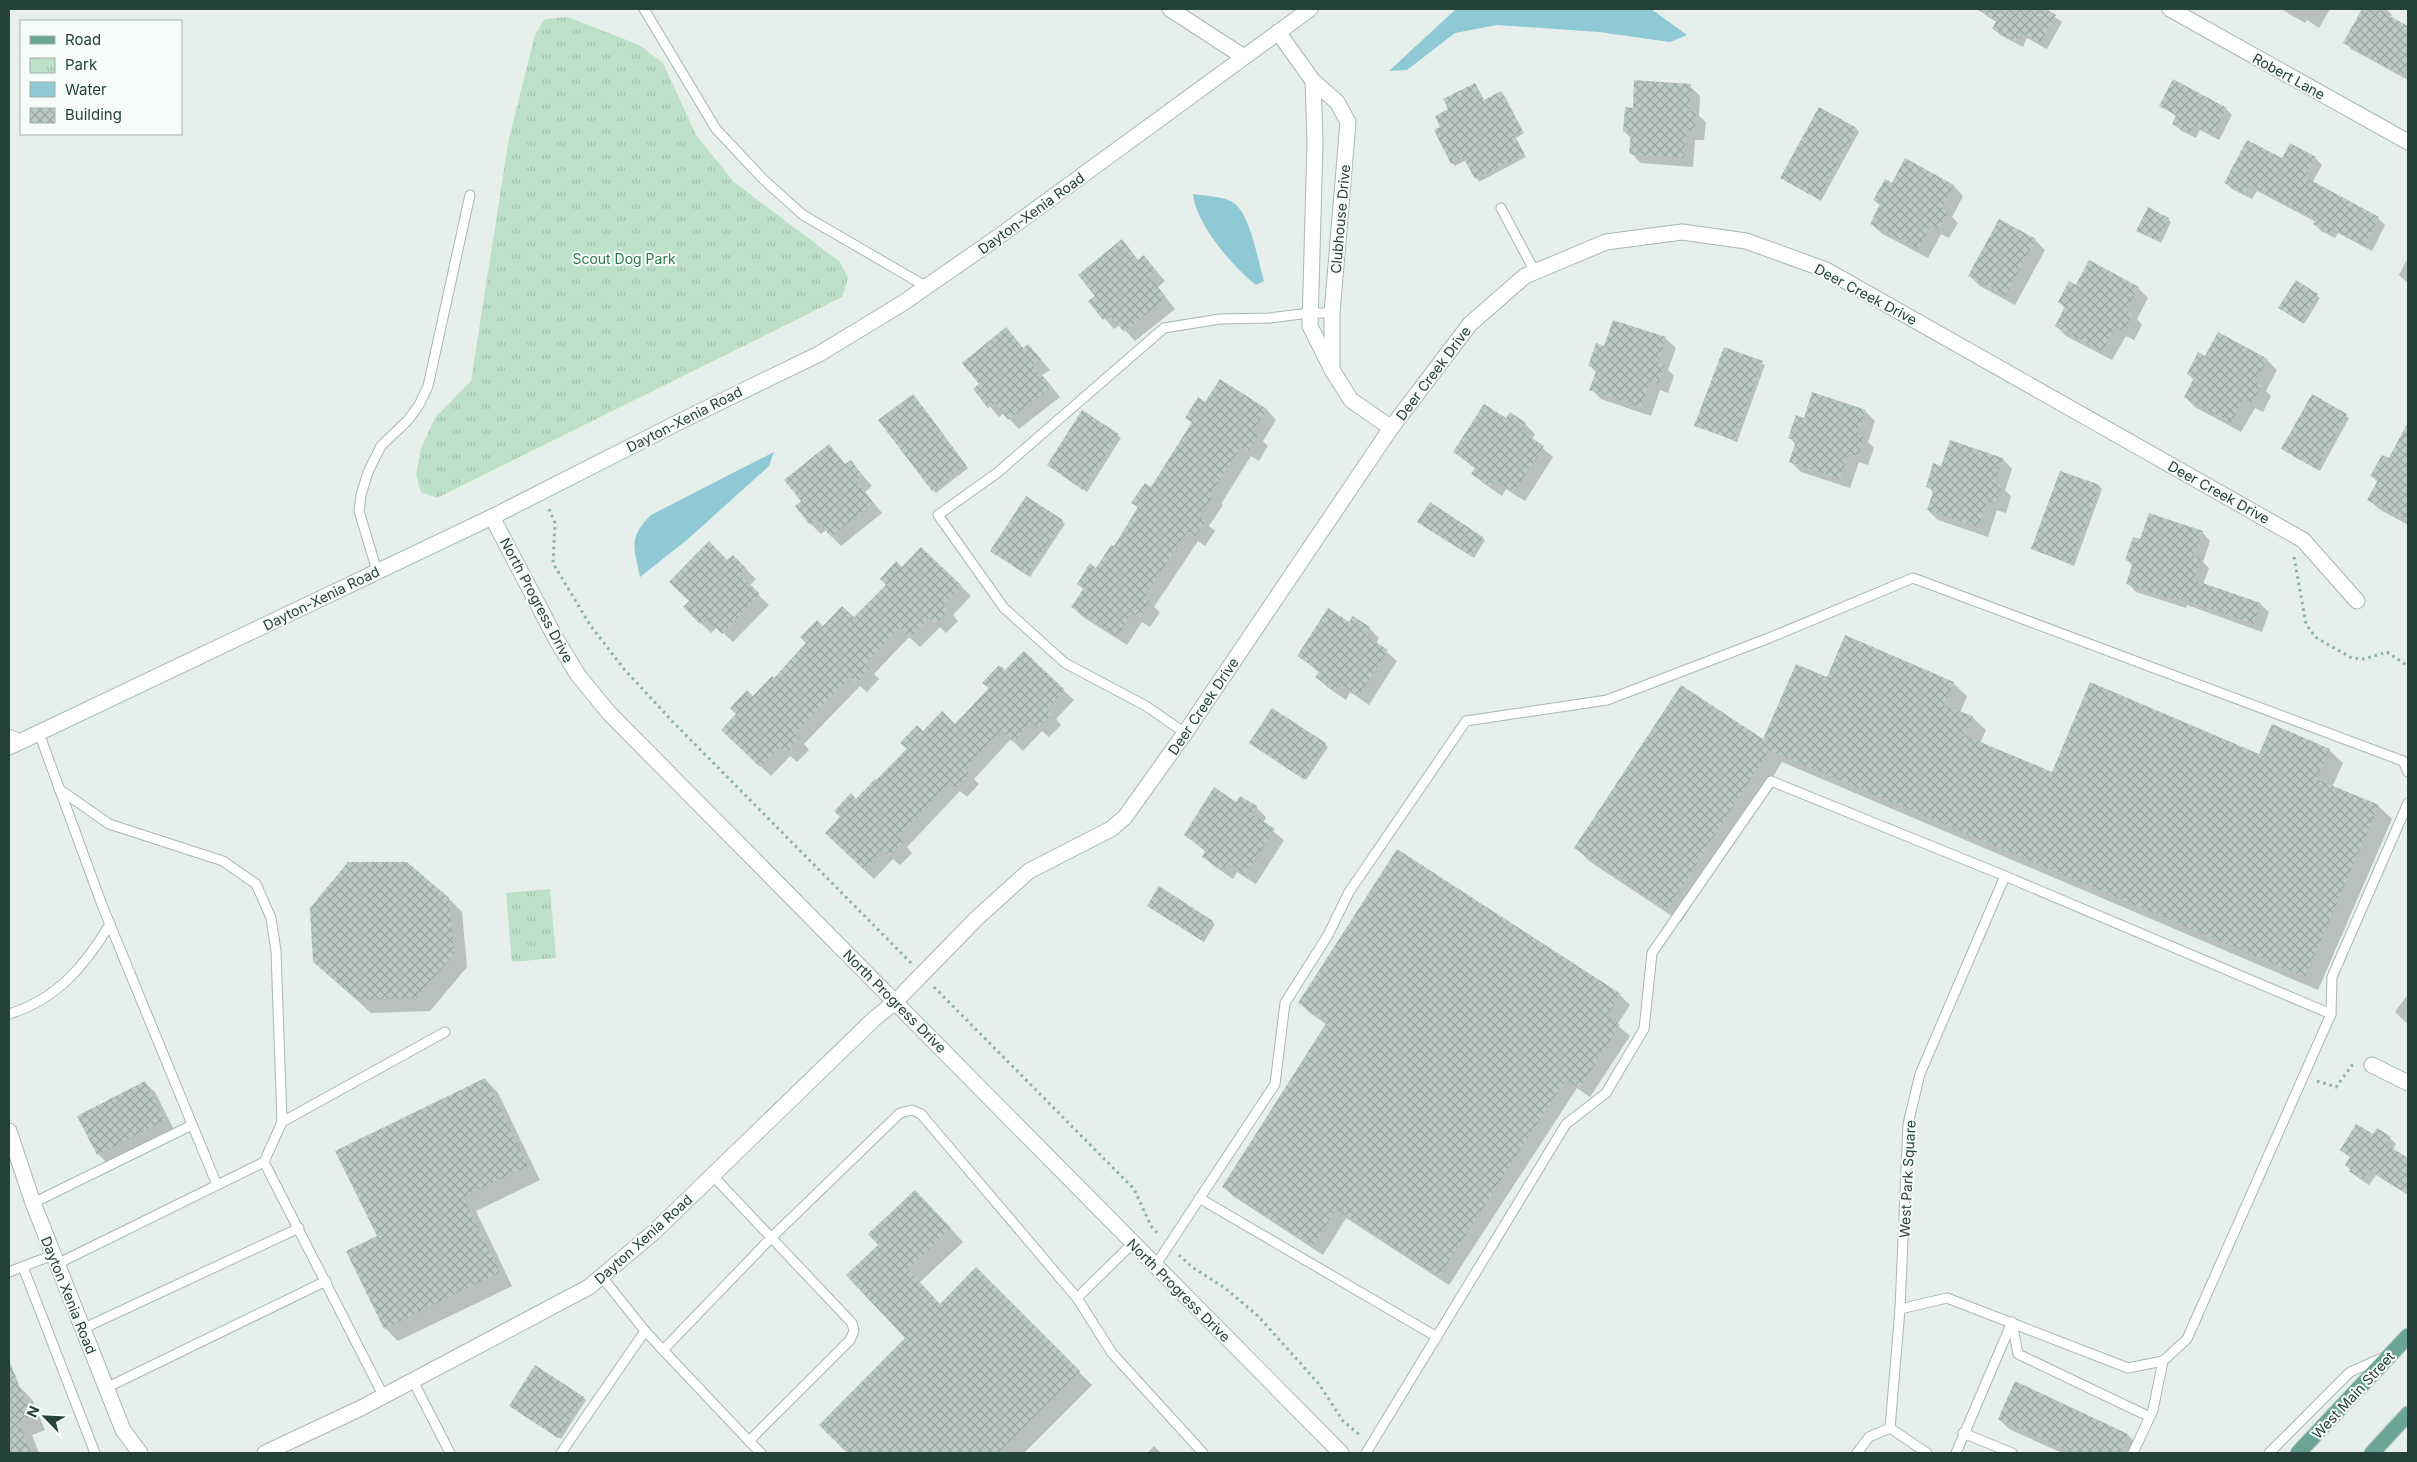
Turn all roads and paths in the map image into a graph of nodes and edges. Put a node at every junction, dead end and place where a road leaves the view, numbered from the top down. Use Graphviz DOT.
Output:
graph roads {
  1 [pos="644,9"];
  2 [pos="1170,9"];
  3 [pos="1310,9"];
  4 [pos="2170,9"];
  5 [pos="1278,32"];
  6 [pos="1244,57"];
  7 [pos="1313,81"];
  8 [pos="2408,142"];
  9 [pos="470,195"];
  10 [pos="1500,208"];
  11 [pos="1535,272"];
  12 [pos="927,287"];
  13 [pos="1310,312"];
  14 [pos="1332,313"];
  15 [pos="1332,370"];
  16 [pos="1391,428"];
  17 [pos="492,516"];
  18 [pos="2293,553"];
  19 [pos="377,571"];
  20 [pos="2357,601"];
  21 [pos="2408,666"];
  22 [pos="39,733"];
  23 [pos="1186,733"];
  24 [pos="9,734"];
  25 [pos="24,740"];
  26 [pos="9,747"];
  27 [pos="2408,772"];
  28 [pos="60,789"];
  29 [pos="2408,803"];
  30 [pos="2005,876"];
  31 [pos="110,924"];
  32 [pos="895,1002"];
  33 [pos="9,1014"];
  34 [pos="2331,1014"];
  35 [pos="445,1032"];
  36 [pos="2372,1066"];
  37 [pos="2303,1077"];
  38 [pos="2408,1083"];
  39 [pos="282,1122"];
  40 [pos="192,1125"];
  41 [pos="9,1131"];
  42 [pos="264,1162"];
  43 [pos="712,1176"];
  44 [pos="217,1186"];
  45 [pos="1199,1198"];
  46 [pos="33,1203"];
  47 [pos="298,1228"];
  48 [pos="771,1238"];
  49 [pos="1133,1244"];
  50 [pos="55,1259"];
  51 [pos="1155,1266"];
  52 [pos="23,1267"];
  53 [pos="9,1272"];
  54 [pos="602,1277"];
  55 [pos="326,1281"];
  56 [pos="1077,1298"];
  57 [pos="1900,1309"];
  58 [pos="2012,1322"];
  59 [pos="82,1329"];
  60 [pos="646,1330"];
  61 [pos="2408,1336"];
  62 [pos="1437,1337"];
  63 [pos="664,1350"];
  64 [pos="2391,1354"];
  65 [pos="2163,1361"];
  66 [pos="412,1379"];
  67 [pos="106,1388"];
  68 [pos="383,1395"];
  69 [pos="2408,1414"];
  70 [pos="2150,1417"];
  71 [pos="1890,1428"];
  72 [pos="1964,1433"];
  73 [pos="749,1441"];
  74 [pos="95,1453"];
  75 [pos="140,1453"];
  76 [pos="265,1453"];
  77 [pos="450,1453"];
  78 [pos="561,1453"];
  79 [pos="761,1453"];
  80 [pos="1203,1453"];
  81 [pos="1341,1453"];
  82 [pos="1366,1453"];
  83 [pos="1857,1453"];
  84 [pos="1927,1453"];
  85 [pos="1956,1453"];
  86 [pos="2012,1453"];
  87 [pos="2133,1453"];
  88 [pos="2269,1453"];
  89 [pos="2298,1453"];
  90 [pos="2372,1453"];
  1 -- 12 [label="lane"];
  2 -- 6 [label="street"];
  3 -- 5 [label="street, Dayton-Xenia Road"];
  4 -- 8 [label="street, Robert Lane"];
  5 -- 6 [label="street, Dayton-Xenia Road"];
  5 -- 7 [label="street, Clubhouse Drive"];
  6 -- 12 [label="street, Dayton-Xenia Road"];
  7 -- 13 [label="street, Clubhouse Drive"];
  7 -- 14 [label="street, Clubhouse Drive"];
  9 -- 19 [label="lane"];
  10 -- 11 [label="lane"];
  11 -- 16 [label="street, Deer Creek Drive"];
  11 -- 20 [label="street, Deer Creek Drive"];
  12 -- 17 [label="street, Dayton-Xenia Road"];
  13 -- 14 [label="lane"];
  13 -- 15 [label="street, Clubhouse Drive"];
  13 -- 23 [label="lane"];
  14 -- 15 [label="street, Clubhouse Drive"];
  15 -- 16 [label="street, Clubhouse Drive"];
  16 -- 23 [label="street, Deer Creek Drive"];
  17 -- 19 [label="street, Dayton-Xenia Road"];
  17 -- 32 [label="street, North Progress Drive"];
  18 -- 21 [label="path"];
  19 -- 22 [label="street, Dayton-Xenia Road"];
  22 -- 25 [label="street, Dayton-Xenia Road"];
  22 -- 28 [label="lane"];
  23 -- 32 [label="street, Deer Creek Drive"];
  24 -- 25 [label="lane"];
  25 -- 26 [label="street, Dayton-Xenia Road"];
  27 -- 45 [label="lane"];
  28 -- 31 [label="lane"];
  28 -- 39 [label="lane"];
  29 -- 34 [label="lane"];
  30 -- 34 [label="lane"];
  30 -- 57 [label="lane, West Park Square"];
  30 -- 62 [label="lane"];
  31 -- 33 [label="lane"];
  31 -- 40 [label="lane"];
  32 -- 43 [label="street, Dayton Xenia Road"];
  32 -- 49 [label="street, North Progress Drive"];
  34 -- 37 [label="lane"];
  35 -- 39 [label="lane"];
  36 -- 37 [label="path"];
  36 -- 38 [label="street"];
  37 -- 65 [label="lane"];
  39 -- 42 [label="lane"];
  40 -- 44 [label="lane"];
  40 -- 46 [label="lane"];
  41 -- 46 [label="street, Dayton Xenia Road"];
  42 -- 44 [label="lane"];
  42 -- 47 [label="lane"];
  43 -- 48 [label="lane"];
  43 -- 54 [label="street, Dayton Xenia Road"];
  44 -- 50 [label="lane"];
  45 -- 51 [label="lane"];
  45 -- 62 [label="lane"];
  46 -- 50 [label="street, Dayton Xenia Road"];
  47 -- 55 [label="lane"];
  47 -- 59 [label="lane"];
  48 -- 56 [label="lane"];
  48 -- 63 [label="lane"];
  48 -- 73 [label="lane"];
  49 -- 51 [label="street, North Progress Drive"];
  49 -- 56 [label="lane"];
  50 -- 52 [label="lane"];
  50 -- 59 [label="street, Dayton Xenia Road"];
  51 -- 81 [label="street, North Progress Drive"];
  52 -- 53 [label="lane"];
  52 -- 74 [label="lane"];
  54 -- 60 [label="lane"];
  54 -- 66 [label="street, Dayton Xenia Road"];
  55 -- 67 [label="lane"];
  55 -- 68 [label="lane"];
  56 -- 80 [label="lane"];
  57 -- 58 [label="lane"];
  57 -- 71 [label="lane, West Park Square"];
  58 -- 65 [label="lane"];
  58 -- 70 [label="lane"];
  58 -- 72 [label="lane"];
  59 -- 67 [label="street, Dayton Xenia Road"];
  60 -- 63 [label="lane"];
  60 -- 78 [label="lane"];
  61 -- 64 [label="main road, West Main Street"];
  62 -- 82 [label="lane"];
  63 -- 73 [label="lane"];
  64 -- 88 [label="lane"];
  64 -- 89 [label="main road, West Main Street"];
  65 -- 70 [label="lane"];
  66 -- 68 [label="street, Dayton Xenia Road"];
  66 -- 77 [label="lane"];
  67 -- 75 [label="street, Dayton Xenia Road"];
  68 -- 76 [label="street, Dayton Xenia Road"];
  69 -- 90 [label="main road"];
  70 -- 87 [label="lane"];
  71 -- 83 [label="lane"];
  71 -- 84 [label="lane"];
  72 -- 85 [label="lane"];
  72 -- 86 [label="lane"];
  73 -- 79 [label="lane"];
}
